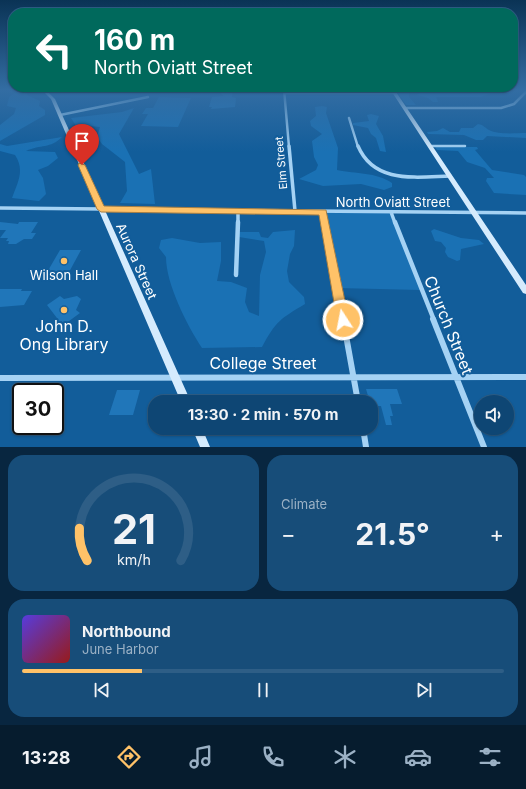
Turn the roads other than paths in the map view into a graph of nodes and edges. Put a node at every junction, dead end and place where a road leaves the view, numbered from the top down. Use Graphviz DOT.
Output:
graph roads {
  1 [pos="58,110"];
  2 [pos="85,110"];
  3 [pos="286,110"];
  4 [pos="406,110"];
  5 [pos="60,115"];
  6 [pos="349,118"];
  7 [pos="430,146"];
  8 [pos="465,146"];
  9 [pos="450,176"];
  10 [pos="0,208"];
  11 [pos="101,209"];
  12 [pos="238,211"];
  13 [pos="295,211"];
  14 [pos="323,212"];
  15 [pos="391,212"];
  16 [pos="474,213"];
  17 [pos="526,213"];
  18 [pos="236,275"];
  19 [pos="526,291"];
  20 [pos="353,376"];
  21 [pos="175,377"];
  22 [pos="456,377"];
  23 [pos="526,377"];
  24 [pos="0,378"];
  25 [pos="183,395"];
  26 [pos="357,395"];
  27 [pos="200,435"];
  28 [pos="364,435"];
  29 [pos="205,447"];
  30 [pos="366,447"];
  31 [pos="484,447"];
  1 -- 5 [label="street, Aurora Street"];
  2 -- 5 [label="street"];
  3 -- 13 [label="street, Elm Street"];
  4 -- 7 [label="street"];
  5 -- 11 [label="street, Aurora Street"];
  6 -- 9 [label="street"];
  7 -- 8 [label="street"];
  7 -- 9 [label="street"];
  9 -- 16 [label="street"];
  10 -- 11 [label="street, North Oviatt Street"];
  11 -- 12 [label="street, North Oviatt Street"];
  11 -- 21 [label="street, Aurora Street"];
  12 -- 13 [label="street, North Oviatt Street"];
  12 -- 18 [label="street"];
  13 -- 14 [label="street, North Oviatt Street"];
  14 -- 15 [label="street, North Oviatt Street"];
  14 -- 20 [label="street"];
  15 -- 16 [label="street, North Oviatt Street"];
  15 -- 22 [label="street, Church Street"];
  16 -- 17 [label="street, North Oviatt Street"];
  16 -- 19 [label="street"];
  20 -- 21 [label="street, College Street"];
  20 -- 22 [label="street, College Street"];
  20 -- 26 [label="street"];
  21 -- 24 [label="street, College Street"];
  21 -- 25 [label="street, Aurora Street"];
  22 -- 23 [label="street, College Street"];
  22 -- 31 [label="street, Church Street"];
  27 -- 29 [label="street"];
  28 -- 30 [label="street"];
}
